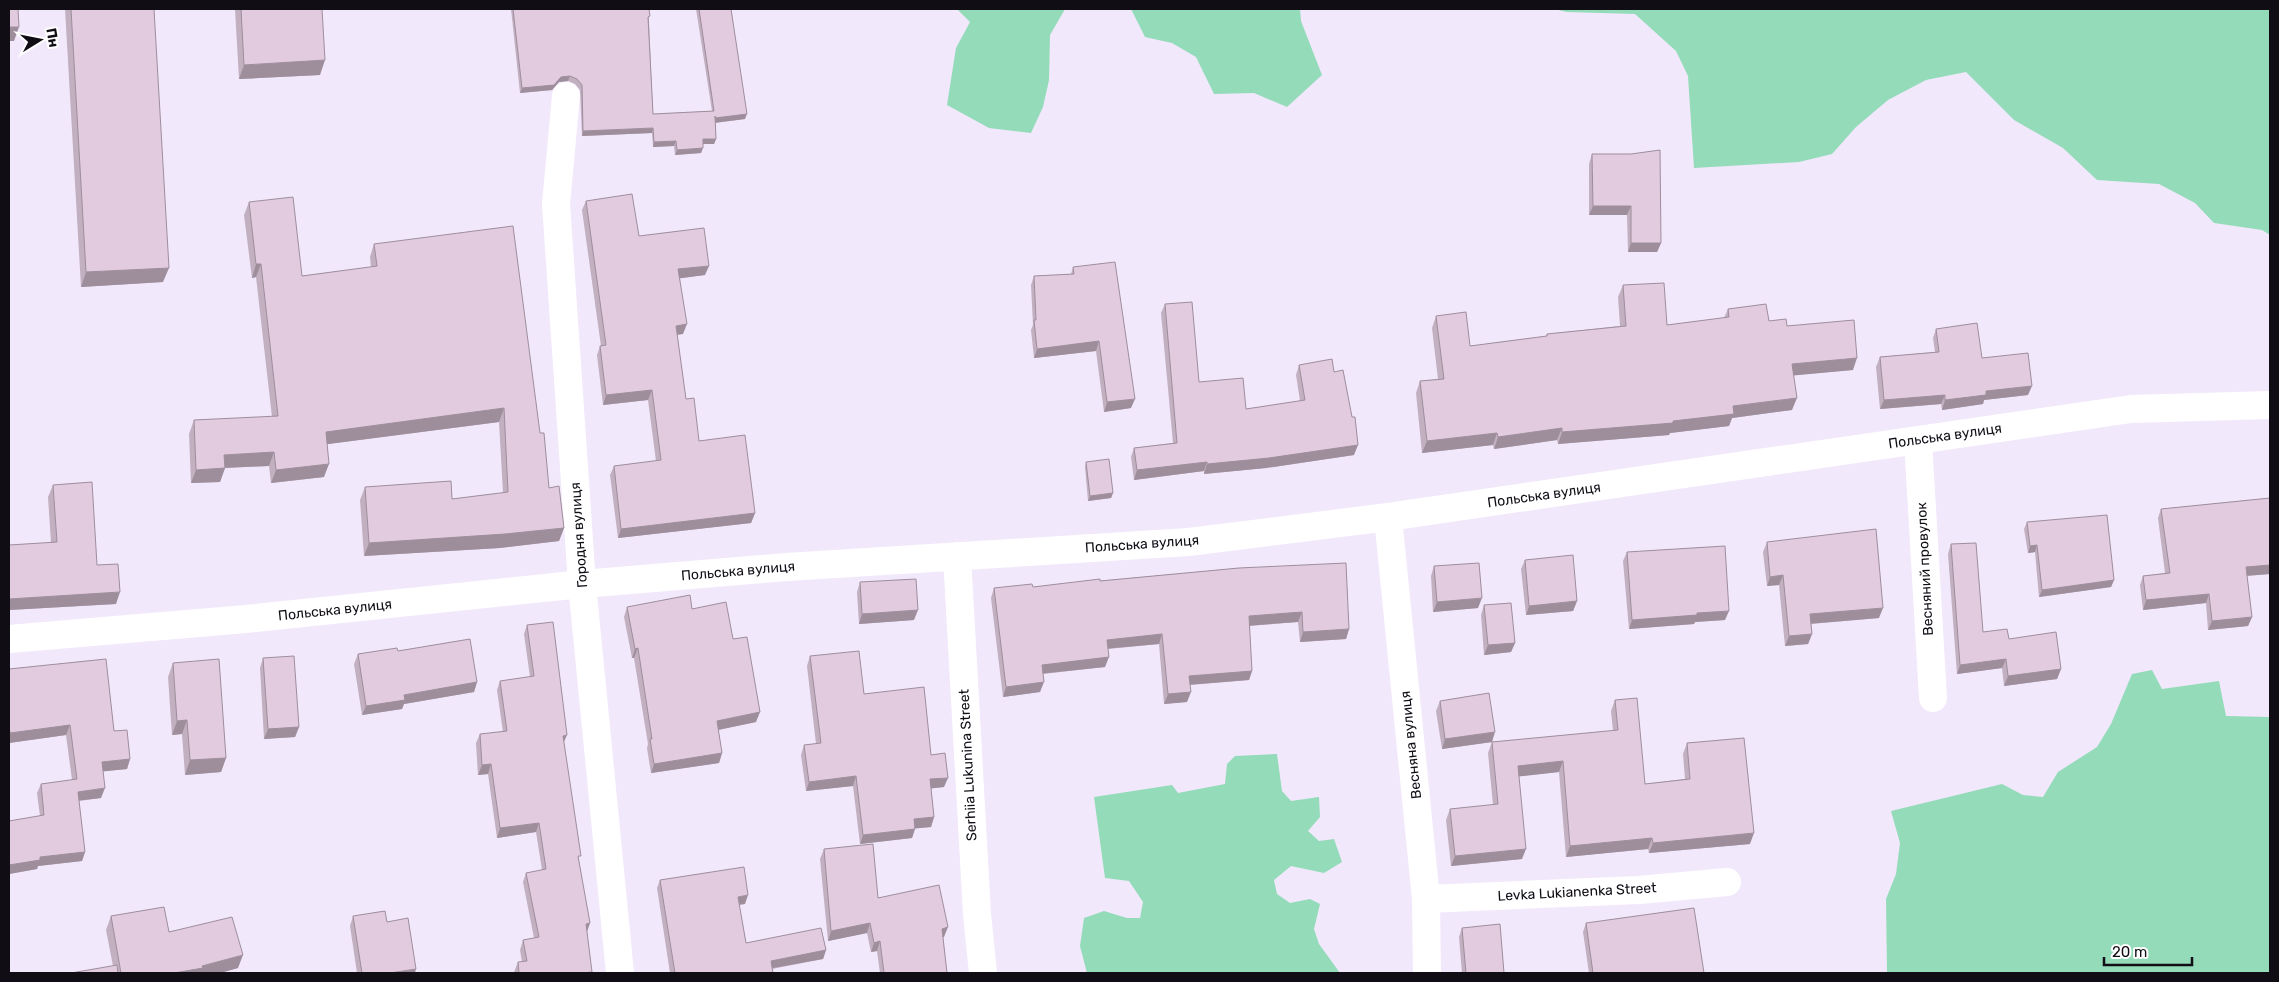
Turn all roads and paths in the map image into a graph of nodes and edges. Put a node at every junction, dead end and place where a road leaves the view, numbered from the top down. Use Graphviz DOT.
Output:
graph roads {
  1 [pos="566,96"];
  2 [pos="2270,405"];
  3 [pos="1918,440"];
  4 [pos="1388,517"];
  5 [pos="957,556"];
  6 [pos="582,584"];
  7 [pos="9,639"];
  8 [pos="1933,698"];
  9 [pos="1727,882"];
  10 [pos="1426,898"];
  11 [pos="620,973"];
  12 [pos="983,973"];
  13 [pos="1427,973"];
  1 -- 6 [label="street, Городня вулиця"];
  2 -- 3 [label="street, Польська вулиця"];
  3 -- 4 [label="street, Польська вулиця"];
  3 -- 8 [label="street, Весняний провулок"];
  4 -- 5 [label="street, Польська вулиця"];
  4 -- 10 [label="street, Весняна вулиця"];
  5 -- 6 [label="street, Польська вулиця"];
  5 -- 12 [label="street, Serhiia Lukunina Street"];
  6 -- 7 [label="street, Польська вулиця"];
  6 -- 11 [label="street, Городня вулиця"];
  9 -- 10 [label="street, Levka Lukianenka Street"];
  10 -- 13 [label="street, Весняна вулиця"];
}
